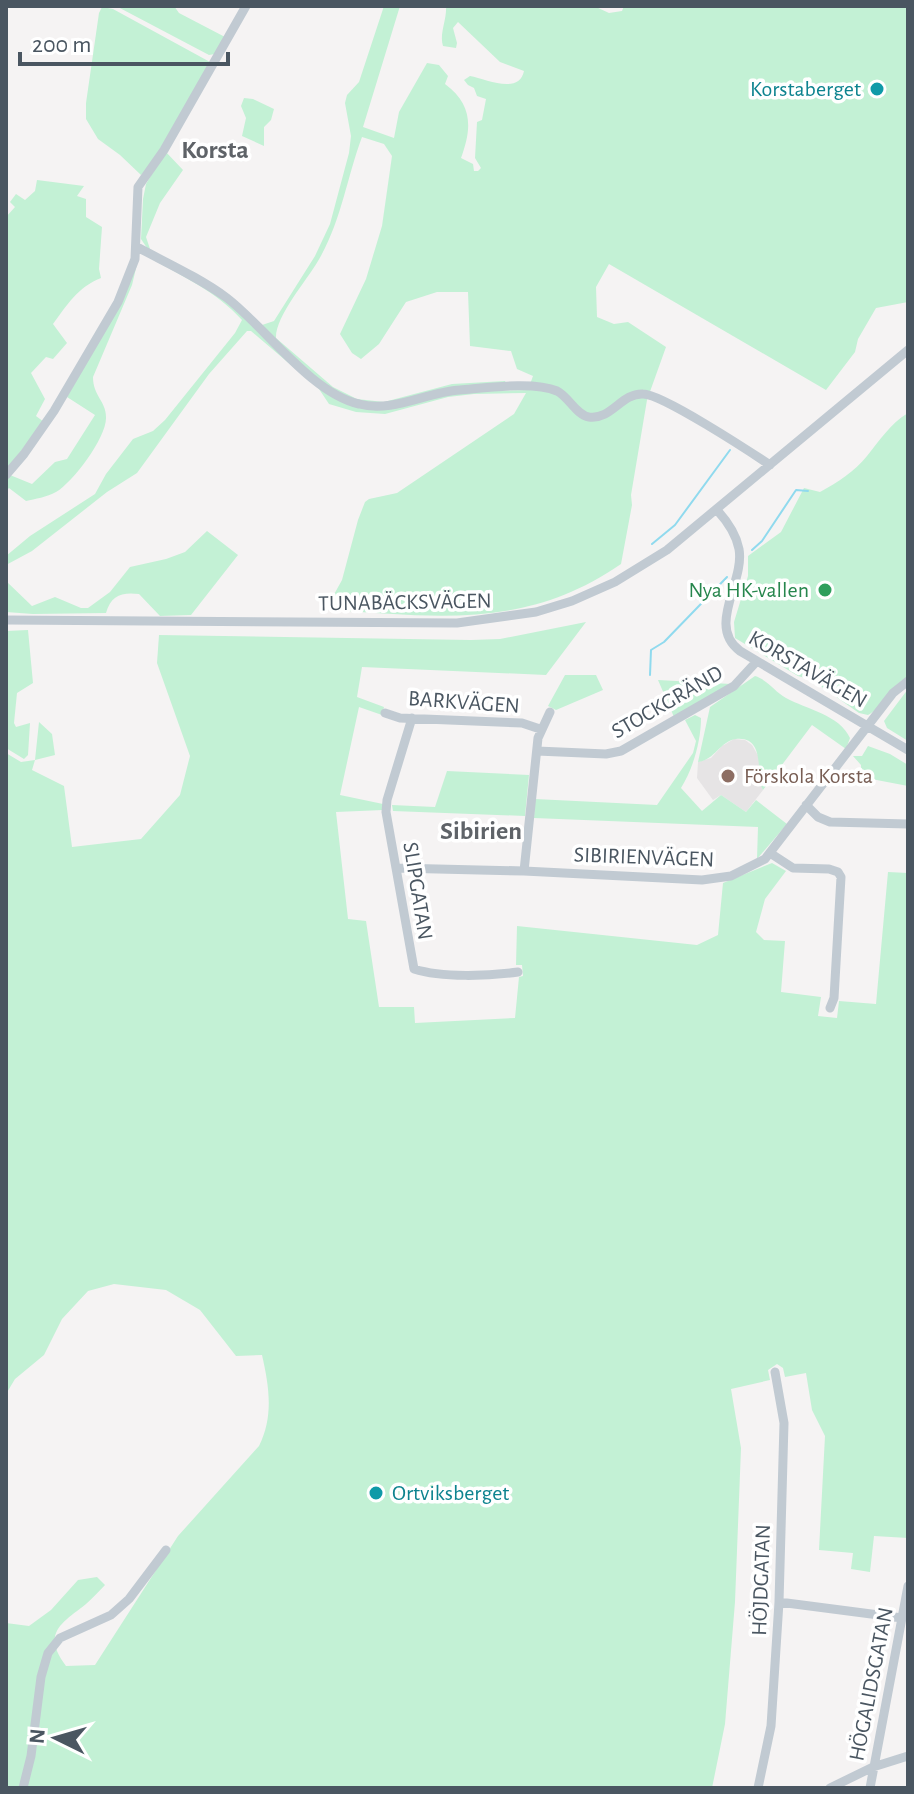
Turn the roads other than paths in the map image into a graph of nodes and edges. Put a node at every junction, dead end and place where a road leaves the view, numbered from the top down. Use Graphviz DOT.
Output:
graph roads {
  1 [pos="246,6"];
  2 [pos="137,247"];
  3 [pos="908,350"];
  4 [pos="770,465"];
  5 [pos="6,475"];
  6 [pos="717,510"];
  7 [pos="6,620"];
  8 [pos="757,661"];
  9 [pos="908,681"];
  10 [pos="550,712"];
  11 [pos="385,713"];
  12 [pos="412,718"];
  13 [pos="868,725"];
  14 [pos="540,729"];
  15 [pos="908,750"];
  16 [pos="537,751"];
  17 [pos="806,805"];
  18 [pos="908,824"];
  19 [pos="770,853"];
  20 [pos="396,868"];
  21 [pos="524,871"];
  22 [pos="518,972"];
  23 [pos="830,1008"];
  24 [pos="775,1372"];
  25 [pos="166,1550"];
  26 [pos="908,1586"];
  27 [pos="779,1602"];
  28 [pos="902,1618"];
  29 [pos="908,1756"];
  30 [pos="873,1767"];
  31 [pos="23,1788"];
  32 [pos="758,1788"];
  33 [pos="830,1788"];
  34 [pos="870,1788"];
  1 -- 2 [label="street"];
  2 -- 4 [label="street"];
  2 -- 5 [label="street"];
  3 -- 4 [label="street, TUNABÄCKSVÄGEN"];
  4 -- 6 [label="street, TUNABÄCKSVÄGEN"];
  6 -- 7 [label="street, TUNABÄCKSVÄGEN"];
  6 -- 8 [label="street, KORSTAVÄGEN"];
  8 -- 13 [label="street, KORSTAVÄGEN"];
  8 -- 16 [label="street, STOCKGRÄND"];
  9 -- 13 [label="street, SIBIRIENVÄGEN"];
  10 -- 14 [label="street"];
  11 -- 12 [label="street, BARKVÄGEN"];
  12 -- 14 [label="street, BARKVÄGEN"];
  12 -- 20 [label="street, SLIPGATAN"];
  13 -- 15 [label="street, KORSTAVÄGEN"];
  13 -- 17 [label="street, SIBIRIENVÄGEN"];
  14 -- 16 [label="street"];
  16 -- 21 [label="street"];
  17 -- 18 [label="street"];
  17 -- 19 [label="street, SIBIRIENVÄGEN"];
  19 -- 21 [label="street, SIBIRIENVÄGEN"];
  19 -- 23 [label="street"];
  20 -- 21 [label="street, SIBIRIENVÄGEN"];
  20 -- 22 [label="street, SLIPGATAN"];
  24 -- 27 [label="street, HÖJDGATAN"];
  25 -- 31 [label="street"];
  26 -- 28 [label="street, HÖGALIDSGATAN"];
  27 -- 28 [label="street"];
  27 -- 32 [label="street, HÖJDGATAN"];
  28 -- 30 [label="street, HÖGALIDSGATAN"];
  29 -- 30 [label="street"];
  30 -- 33 [label="street"];
  30 -- 34 [label="street, HÖGALIDSGATAN"];
}
